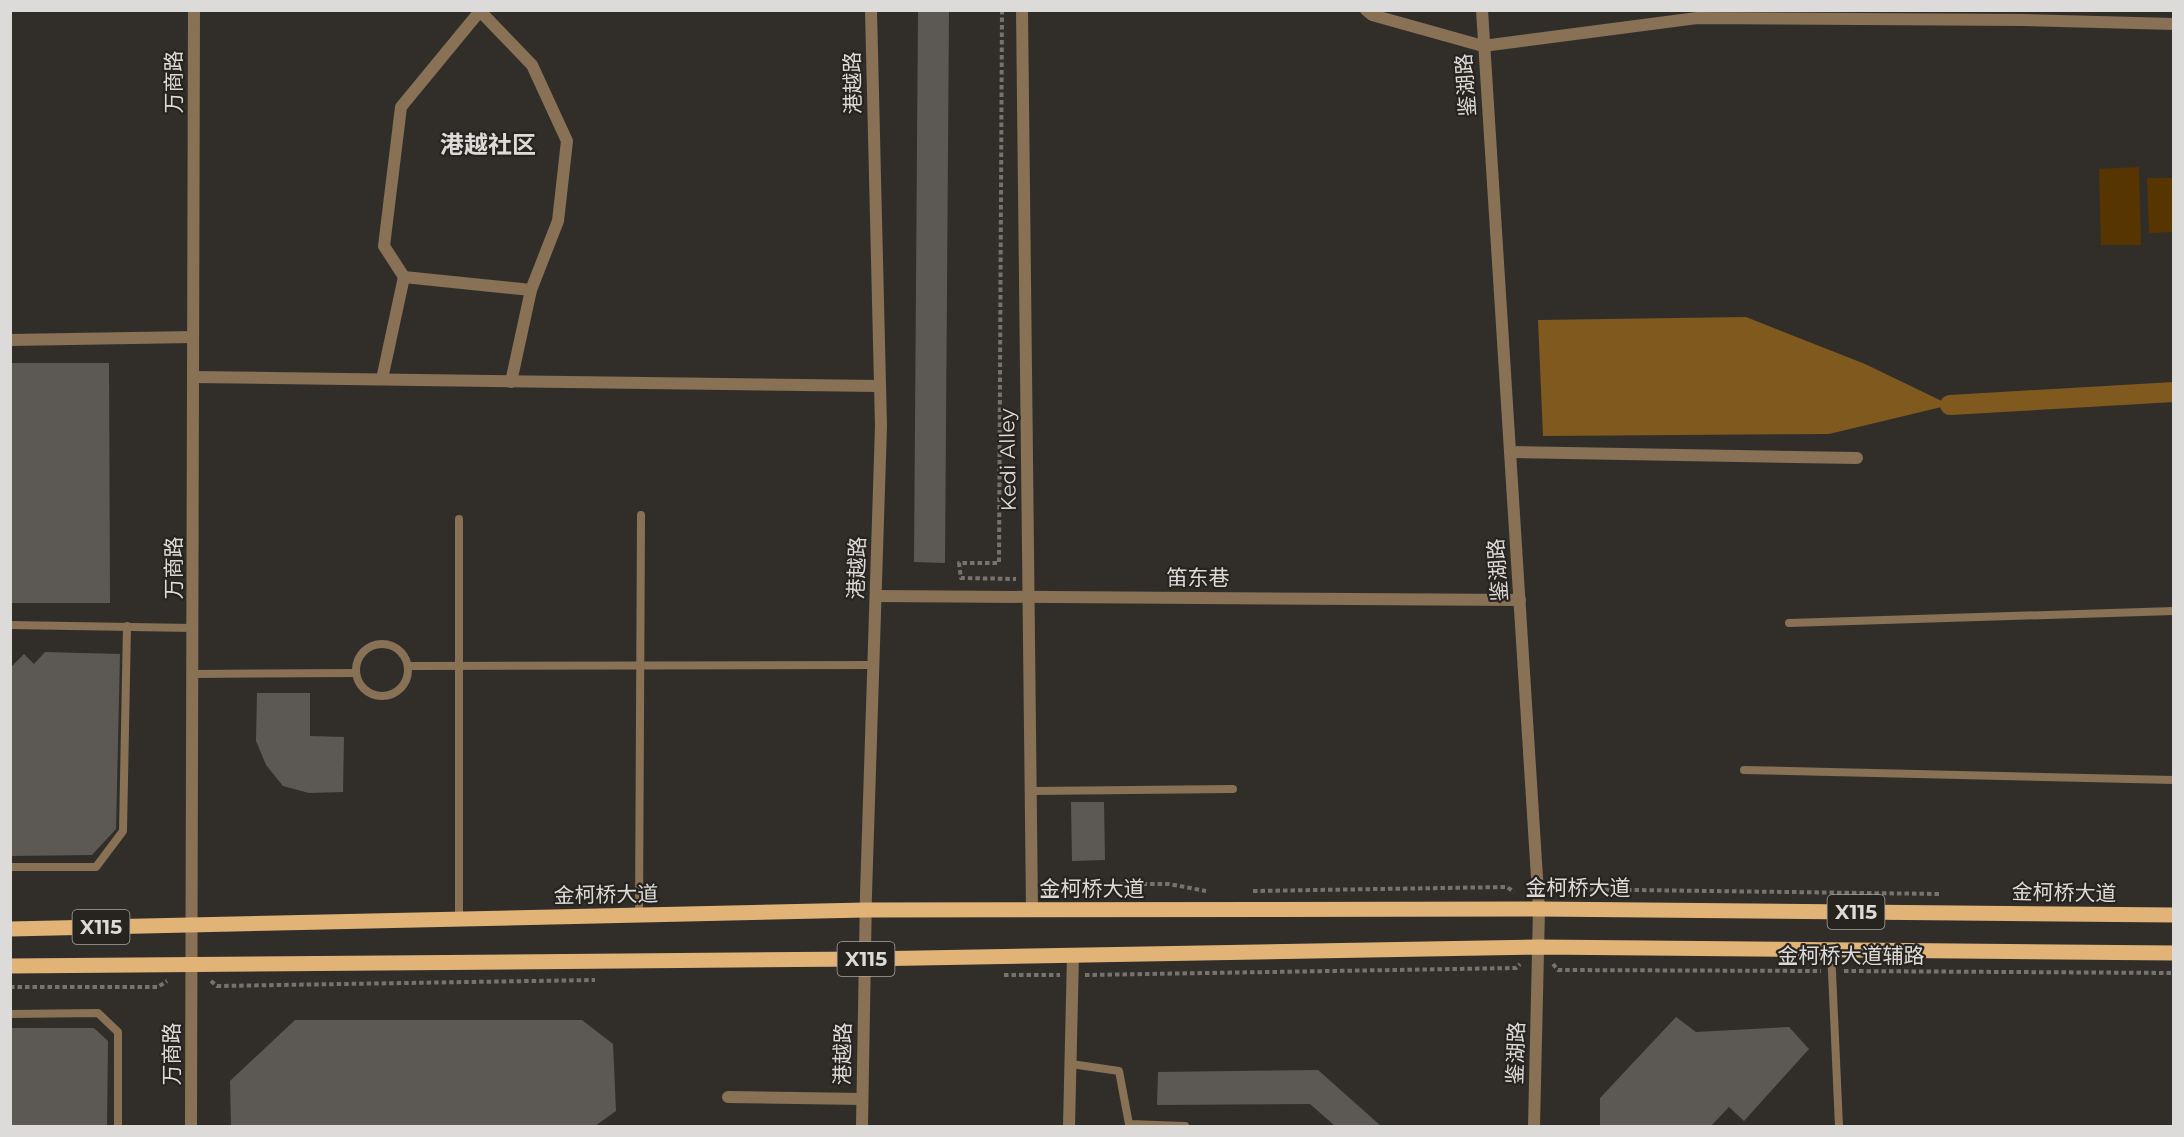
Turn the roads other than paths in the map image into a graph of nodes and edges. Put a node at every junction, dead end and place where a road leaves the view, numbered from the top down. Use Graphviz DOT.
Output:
graph roads {
  1 [pos="194,10"];
  2 [pos="871,10"];
  3 [pos="1022,10"];
  4 [pos="1366,10"];
  5 [pos="1482,10"];
  6 [pos="2174,24"];
  7 [pos="1483,46"];
  8 [pos="404,277"];
  9 [pos="531,290"];
  10 [pos="193,337"];
  11 [pos="10,340"];
  12 [pos="193,377"];
  13 [pos="382,380"];
  14 [pos="511,381"];
  15 [pos="879,386"];
  16 [pos="1510,452"];
  17 [pos="1857,458"];
  18 [pos="641,515"];
  19 [pos="459,519"];
  20 [pos="876,596"];
  21 [pos="1029,597"];
  22 [pos="1520,600"];
  23 [pos="2174,611"];
  24 [pos="1789,623"];
  25 [pos="10,625"];
  26 [pos="128,626"];
  27 [pos="193,628"];
  28 [pos="874,665"];
  29 [pos="410,666"];
  30 [pos="458,666"];
  31 [pos="640,667"];
  32 [pos="355,673"];
  33 [pos="193,674"];
  34 [pos="1744,770"];
  35 [pos="2174,780"];
  36 [pos="1233,789"];
  37 [pos="1031,791"];
  38 [pos="10,867"];
  39 [pos="1539,909"];
  40 [pos="865,910"];
  41 [pos="1032,910"];
  42 [pos="2174,915"];
  43 [pos="639,916"];
  44 [pos="459,920"];
  45 [pos="192,926"];
  46 [pos="10,929"];
  47 [pos="1539,947"];
  48 [pos="1831,950"];
  49 [pos="2174,953"];
  50 [pos="1073,955"];
  51 [pos="864,958"];
  52 [pos="192,964"];
  53 [pos="10,966"];
  54 [pos="10,1014"];
  55 [pos="1071,1064"];
  56 [pos="728,1097"];
  57 [pos="862,1099"];
  58 [pos="118,1126"];
  59 [pos="191,1126"];
  60 [pos="862,1126"];
  61 [pos="1070,1126"];
  62 [pos="1185,1126"];
  63 [pos="1534,1126"];
  64 [pos="1839,1126"];
  1 -- 10 [label="street, 万商路"];
  2 -- 15 [label="street, 港越路"];
  3 -- 21 [label="street, Kedi Alley"];
  4 -- 7 [label="street"];
  5 -- 7 [label="street, 鉴湖路"];
  6 -- 7 [label="street"];
  7 -- 16 [label="street, 鉴湖路"];
  8 -- 9 [label="street"];
  8 -- 9 [label="street"];
  8 -- 13 [label="street"];
  9 -- 14 [label="street"];
  10 -- 11 [label="street"];
  10 -- 12 [label="street, 万商路"];
  12 -- 13 [label="street"];
  12 -- 27 [label="street, 万商路"];
  13 -- 14 [label="street"];
  14 -- 15 [label="street"];
  15 -- 20 [label="street, 港越路"];
  16 -- 17 [label="street"];
  16 -- 22 [label="street, 鉴湖路"];
  18 -- 31 [label="lane"];
  19 -- 30 [label="lane"];
  20 -- 21 [label="street, 笛东巷"];
  20 -- 28 [label="street, 港越路"];
  21 -- 22 [label="street, 笛东巷"];
  21 -- 37 [label="street, Kedi Alley"];
  22 -- 39 [label="street, 鉴湖路"];
  23 -- 24 [label="lane"];
  25 -- 26 [label="lane"];
  26 -- 27 [label="lane"];
  26 -- 38 [label="lane"];
  27 -- 33 [label="street, 万商路"];
  28 -- 31 [label="lane"];
  28 -- 40 [label="street, 港越路"];
  29 -- 30 [label="lane"];
  29 -- 32 [label="lane"];
  29 -- 32 [label="lane"];
  30 -- 31 [label="lane"];
  30 -- 44 [label="lane"];
  31 -- 43 [label="lane"];
  32 -- 33 [label="lane"];
  33 -- 45 [label="street, 万商路"];
  34 -- 35 [label="lane"];
  36 -- 37 [label="lane"];
  37 -- 41 [label="street, Kedi Alley"];
  39 -- 41 [label="main road, 金柯桥大道 / X115"];
  39 -- 42 [label="main road, 金柯桥大道 / X115"];
  39 -- 47 [label="street, 鉴湖路"];
  40 -- 41 [label="main road, 金柯桥大道 / X115"];
  40 -- 43 [label="main road, 金柯桥大道 / X115"];
  40 -- 51 [label="street, 港越路"];
  43 -- 44 [label="main road, 金柯桥大道 / X115"];
  44 -- 45 [label="main road, 金柯桥大道 / X115"];
  45 -- 46 [label="main road, 金柯桥大道 / X115"];
  45 -- 52 [label="street, 万商路"];
  47 -- 48 [label="main road, X115"];
  47 -- 50 [label="main road, X115"];
  47 -- 63 [label="street, 鉴湖路"];
  48 -- 49 [label="main road, X115"];
  48 -- 64 [label="lane"];
  50 -- 51 [label="main road, X115"];
  50 -- 55 [label="street"];
  51 -- 52 [label="main road, X115"];
  51 -- 57 [label="street, 港越路"];
  52 -- 53 [label="main road, X115"];
  52 -- 59 [label="street, 万商路"];
  54 -- 58 [label="lane"];
  55 -- 61 [label="street"];
  55 -- 62 [label="lane"];
  56 -- 57 [label="street"];
  57 -- 60 [label="street, 港越路"];
}
